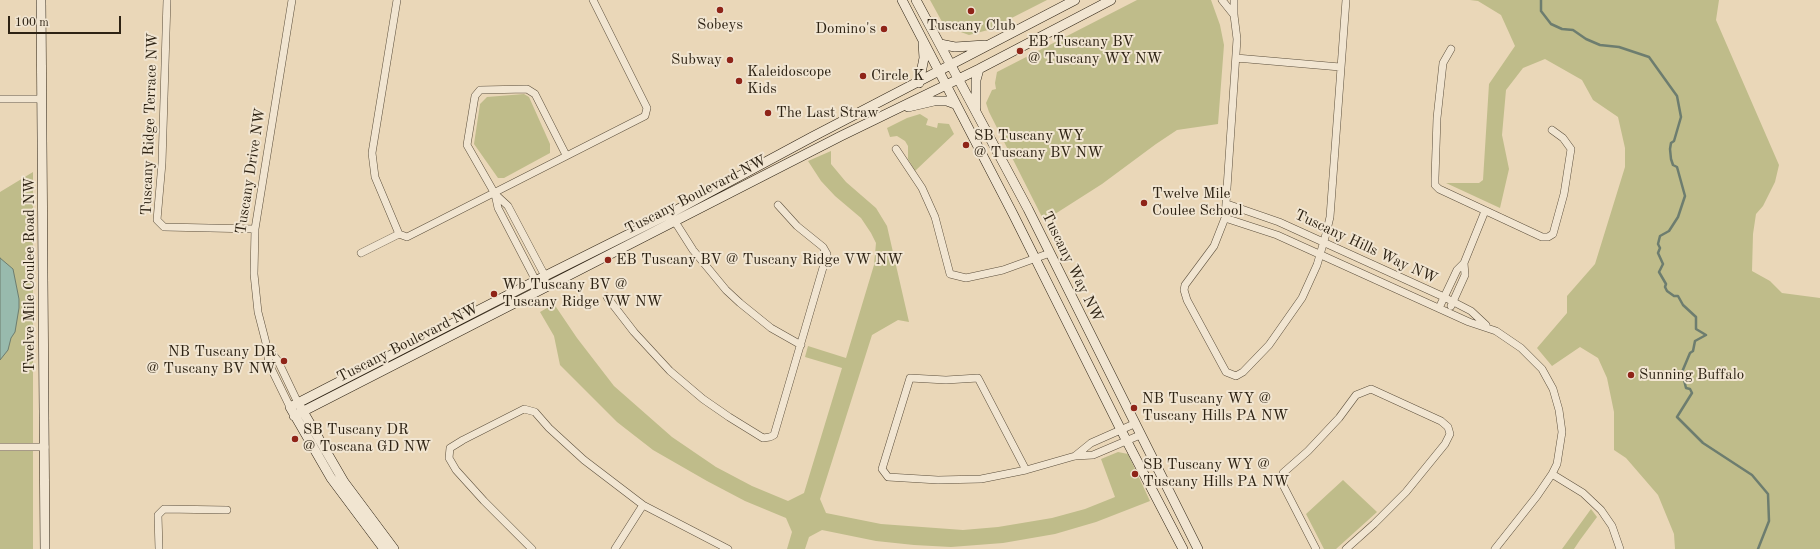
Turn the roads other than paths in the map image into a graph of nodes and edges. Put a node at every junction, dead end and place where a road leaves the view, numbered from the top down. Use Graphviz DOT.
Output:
graph roads {
  1 [pos="41,0"];
  2 [pos="167,0"];
  3 [pos="292,0"];
  4 [pos="397,0"];
  5 [pos="593,0"];
  6 [pos="902,0"];
  7 [pos="916,0"];
  8 [pos="1074,0"];
  9 [pos="1111,0"];
  10 [pos="1222,0"];
  11 [pos="1234,0"];
  12 [pos="1346,0"];
  13 [pos="1234,15"];
  14 [pos="922,40"];
  15 [pos="940,44"];
  16 [pos="990,44"];
  17 [pos="1451,49"];
  18 [pos="1236,58"];
  19 [pos="951,65"];
  20 [pos="1340,67"];
  21 [pos="979,69"];
  22 [pos="939,72"];
  23 [pos="959,79"];
  24 [pos="919,82"];
  25 [pos="946,85"];
  26 [pos="0,99"];
  27 [pos="42,99"];
  28 [pos="955,104"];
  29 [pos="976,111"];
  30 [pos="889,112"];
  31 [pos="1552,130"];
  32 [pos="896,149"];
  33 [pos="566,155"];
  34 [pos="495,194"];
  35 [pos="1227,204"];
  36 [pos="778,205"];
  37 [pos="1485,211"];
  38 [pos="672,218"];
  39 [pos="1225,218"];
  40 [pos="255,228"];
  41 [pos="399,234"];
  42 [pos="1324,242"];
  43 [pos="361,253"];
  44 [pos="1050,253"];
  45 [pos="1321,253"];
  46 [pos="1035,258"];
  47 [pos="1464,263"];
  48 [pos="545,276"];
  49 [pos="536,281"];
  50 [pos="545,288"];
  51 [pos="607,297"];
  52 [pos="1444,297"];
  53 [pos="1453,302"];
  54 [pos="1439,308"];
  55 [pos="1448,312"];
  56 [pos="1487,327"];
  57 [pos="800,345"];
  58 [pos="294,405"];
  59 [pos="299,414"];
  60 [pos="1134,424"];
  61 [pos="1121,430"];
  62 [pos="1140,435"];
  63 [pos="1126,441"];
  64 [pos="0,447"];
  65 [pos="45,447"];
  66 [pos="1075,456"];
  67 [pos="1026,470"];
  68 [pos="1552,474"];
  69 [pos="643,505"];
  70 [pos="227,510"];
  71 [pos="45,549"];
  72 [pos="159,549"];
  73 [pos="384,549"];
  74 [pos="394,549"];
  75 [pos="532,549"];
  76 [pos="615,549"];
  77 [pos="728,549"];
  78 [pos="1183,549"];
  79 [pos="1198,549"];
  80 [pos="1316,549"];
  81 [pos="1346,549"];
  82 [pos="1495,549"];
  83 [pos="1620,549"];
  1 -- 27 [label="street, Twelve Mile Coulee Road NW"];
  2 -- 40 [label="street, Tuscany Ridge Terrace NW"];
  3 -- 40 [label="street, Tuscany Drive NW"];
  4 -- 41 [label="street"];
  5 -- 33 [label="street"];
  6 -- 14 [label="street, Tuscany Way NW"];
  7 -- 15 [label="street, Tuscany Way NW"];
  8 -- 16 [label="street, Tuscany Boulevard NW"];
  9 -- 21 [label="street, Tuscany Boulevard NW"];
  10 -- 13 [label="street"];
  11 -- 13 [label="street"];
  12 -- 20 [label="street"];
  13 -- 18 [label="street"];
  14 -- 22 [label="street, Tuscany Way NW"];
  14 -- 24 [label="street"];
  15 -- 16 [label="street"];
  15 -- 19 [label="street, Tuscany Way NW"];
  16 -- 19 [label="street, Tuscany Boulevard NW"];
  17 -- 37 [label="street"];
  18 -- 20 [label="street"];
  18 -- 35 [label="street"];
  19 -- 22 [label="street, Tuscany Boulevard NW"];
  19 -- 23 [label="street, Tuscany Way NW"];
  20 -- 42 [label="street"];
  21 -- 23 [label="street, Tuscany Boulevard NW"];
  21 -- 29 [label="street"];
  22 -- 24 [label="street, Tuscany Boulevard NW"];
  22 -- 25 [label="street, Tuscany Way NW"];
  23 -- 25 [label="street, Tuscany Boulevard NW"];
  23 -- 29 [label="street, Tuscany Way NW"];
  24 -- 38 [label="street, Tuscany Boulevard NW"];
  25 -- 28 [label="street, Tuscany Way NW"];
  25 -- 30 [label="street, Tuscany Boulevard NW"];
  26 -- 27 [label="street"];
  27 -- 65 [label="street, Twelve Mile Coulee Road NW"];
  28 -- 30 [label="street"];
  28 -- 46 [label="street, Tuscany Way NW"];
  29 -- 44 [label="street, Tuscany Way NW"];
  30 -- 38 [label="street, Tuscany Boulevard NW"];
  31 -- 37 [label="street"];
  32 -- 46 [label="street"];
  33 -- 34 [label="street"];
  33 -- 34 [label="street"];
  34 -- 41 [label="street"];
  34 -- 48 [label="street"];
  34 -- 49 [label="street"];
  35 -- 39 [label="street"];
  35 -- 42 [label="street, Tuscany Hills Way NW"];
  36 -- 57 [label="street"];
  37 -- 47 [label="street"];
  38 -- 48 [label="street, Tuscany Boulevard NW"];
  38 -- 50 [label="street, Tuscany Boulevard NW"];
  38 -- 57 [label="street"];
  39 -- 45 [label="street, Tuscany Hills Way NW"];
  39 -- 45 [label="street"];
  40 -- 58 [label="street, Tuscany Drive NW"];
  41 -- 43 [label="street"];
  42 -- 45 [label="street"];
  42 -- 52 [label="street, Tuscany Hills Way NW"];
  44 -- 46 [label="street"];
  44 -- 60 [label="street, Tuscany Way NW"];
  45 -- 54 [label="street, Tuscany Hills Way NW"];
  46 -- 61 [label="street, Tuscany Way NW"];
  47 -- 52 [label="street"];
  47 -- 53 [label="street"];
  48 -- 49 [label="street, Tuscany Boulevard NW"];
  48 -- 50 [label="street"];
  49 -- 50 [label="street"];
  49 -- 58 [label="street, Tuscany Boulevard NW"];
  50 -- 59 [label="street, Tuscany Boulevard NW"];
  51 -- 57 [label="street"];
  52 -- 53 [label="street, Tuscany Hills Way NW"];
  52 -- 54 [label="street"];
  53 -- 55 [label="street"];
  53 -- 56 [label="street, Tuscany Hills Way NW"];
  54 -- 55 [label="street, Tuscany Hills Way NW"];
  55 -- 56 [label="street, Tuscany Hills Way NW"];
  56 -- 68 [label="street, Tuscany Hills Way NW"];
  58 -- 59 [label="street, Tuscany Drive NW"];
  59 -- 73 [label="street, Tuscany Drive NW"];
  59 -- 74 [label="street, Tuscany Drive NW"];
  60 -- 61 [label="street"];
  60 -- 62 [label="street, Tuscany Way NW"];
  61 -- 63 [label="street, Tuscany Way NW"];
  61 -- 66 [label="street"];
  62 -- 63 [label="street"];
  62 -- 79 [label="street, Tuscany Way NW"];
  63 -- 66 [label="street"];
  63 -- 78 [label="street, Tuscany Way NW"];
  64 -- 65 [label="street"];
  65 -- 71 [label="street, Twelve Mile Coulee Road NW"];
  66 -- 67 [label="street"];
  67 -- 67 [label="street"];
  68 -- 82 [label="street, Tuscany Hills Way NW"];
  68 -- 83 [label="street"];
  69 -- 75 [label="street"];
  69 -- 76 [label="street"];
  69 -- 77 [label="street"];
  70 -- 72 [label="street"];
  80 -- 81 [label="street"];
}
